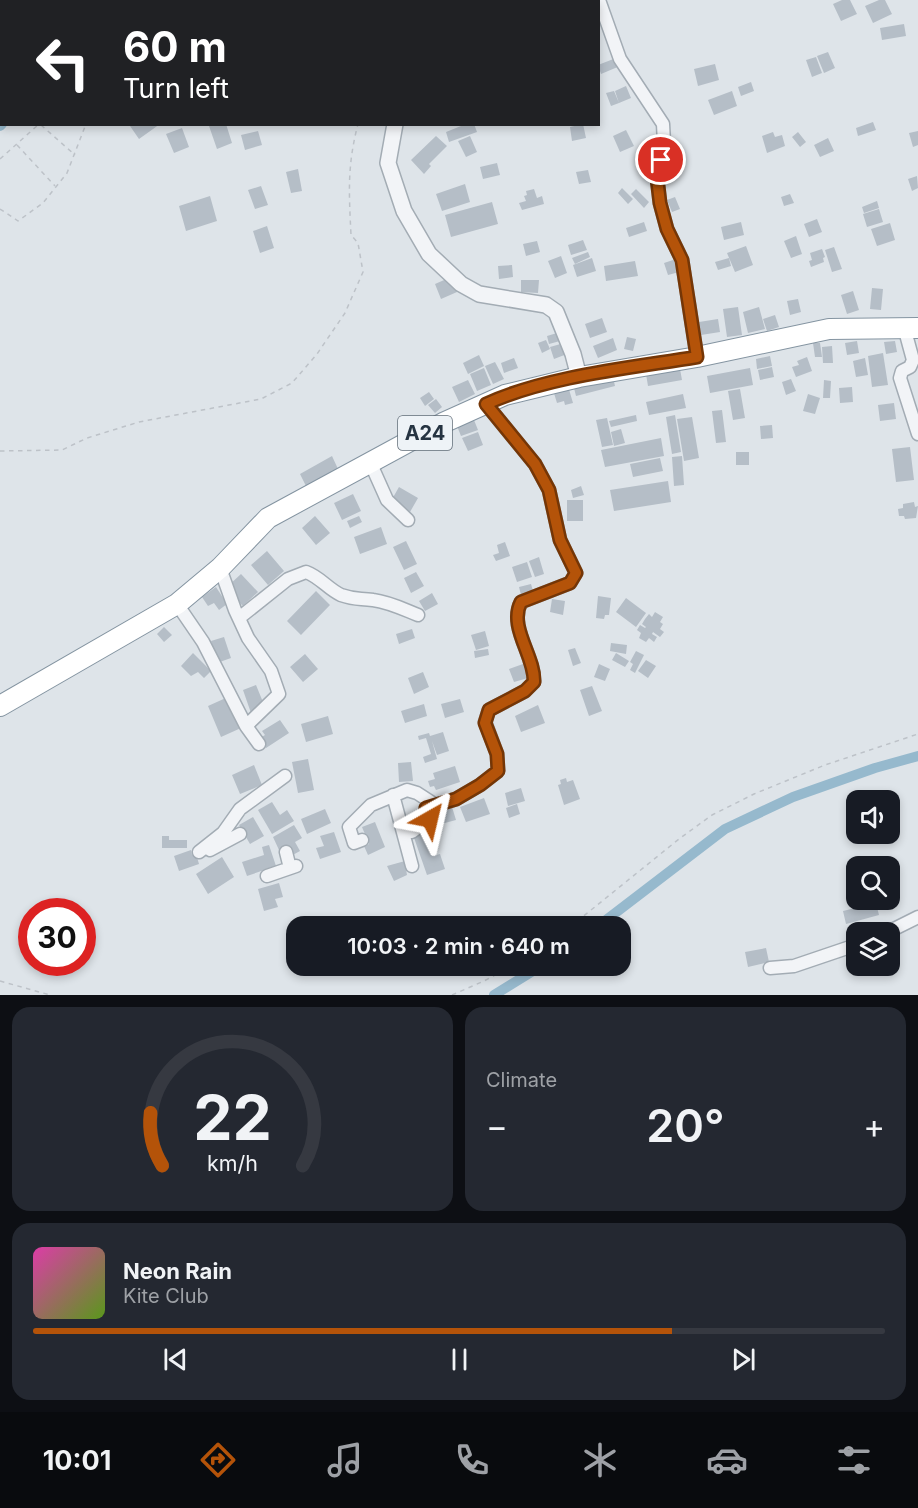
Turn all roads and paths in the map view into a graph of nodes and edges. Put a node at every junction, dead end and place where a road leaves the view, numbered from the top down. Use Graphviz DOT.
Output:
graph roads {
  1 [pos="600,3"];
  2 [pos="38,126"];
  3 [pos="42,126"];
  4 [pos="85,126"];
  5 [pos="358,126"];
  6 [pos="395,126"];
  7 [pos="17,145"];
  8 [pos="75,155"];
  9 [pos="0,159"];
  10 [pos="56,187"];
  11 [pos="0,209"];
  12 [pos="911,327"];
  13 [pos="697,357"];
  14 [pos="579,377"];
  15 [pos="486,404"];
  16 [pos="918,434"];
  17 [pos="0,451"];
  18 [pos="370,462"];
  19 [pos="408,520"];
  20 [pos="220,568"];
  21 [pos="177,604"];
  22 [pos="418,615"];
  23 [pos="239,618"];
  24 [pos="0,706"];
  25 [pos="246,726"];
  26 [pos="918,734"];
  27 [pos="259,744"];
  28 [pos="285,776"];
  29 [pos="393,795"];
  30 [pos="434,804"];
  31 [pos="412,832"];
  32 [pos="240,834"];
  33 [pos="362,840"];
  34 [pos="286,852"];
  35 [pos="412,866"];
  36 [pos="267,876"];
  37 [pos="584,916"];
  38 [pos="918,917"];
  39 [pos="900,926"];
  40 [pos="846,948"];
  41 [pos="770,968"];
  42 [pos="493,976"];
  43 [pos="0,981"];
  44 [pos="50,995"];
  45 [pos="452,995"];
  1 -- 13 [label="street"];
  2 -- 7 [label="path"];
  3 -- 8 [label="path"];
  4 -- 8 [label="path"];
  5 -- 17 [label="path"];
  6 -- 14 [label="street"];
  7 -- 9 [label="path"];
  7 -- 10 [label="path"];
  8 -- 10 [label="path"];
  10 -- 11 [label="path"];
  12 -- 13 [label="highway, A24"];
  12 -- 16 [label="street"];
  13 -- 14 [label="highway, A24"];
  14 -- 15 [label="highway, A24"];
  15 -- 18 [label="highway, A24"];
  15 -- 30 [label="street"];
  18 -- 19 [label="street"];
  18 -- 20 [label="highway, A24"];
  20 -- 21 [label="highway, A24"];
  20 -- 23 [label="street"];
  21 -- 24 [label="highway, A24"];
  21 -- 25 [label="street"];
  22 -- 23 [label="street"];
  23 -- 25 [label="street"];
  25 -- 27 [label="street"];
  26 -- 37 [label="path"];
  28 -- 32 [label="street"];
  29 -- 30 [label="street"];
  29 -- 33 [label="street"];
  29 -- 35 [label="street"];
  30 -- 31 [label="street"];
  34 -- 36 [label="street"];
  38 -- 39 [label="street"];
  40 -- 41 [label="street"];
  42 -- 45 [label="path"];
  43 -- 44 [label="path"];
}
